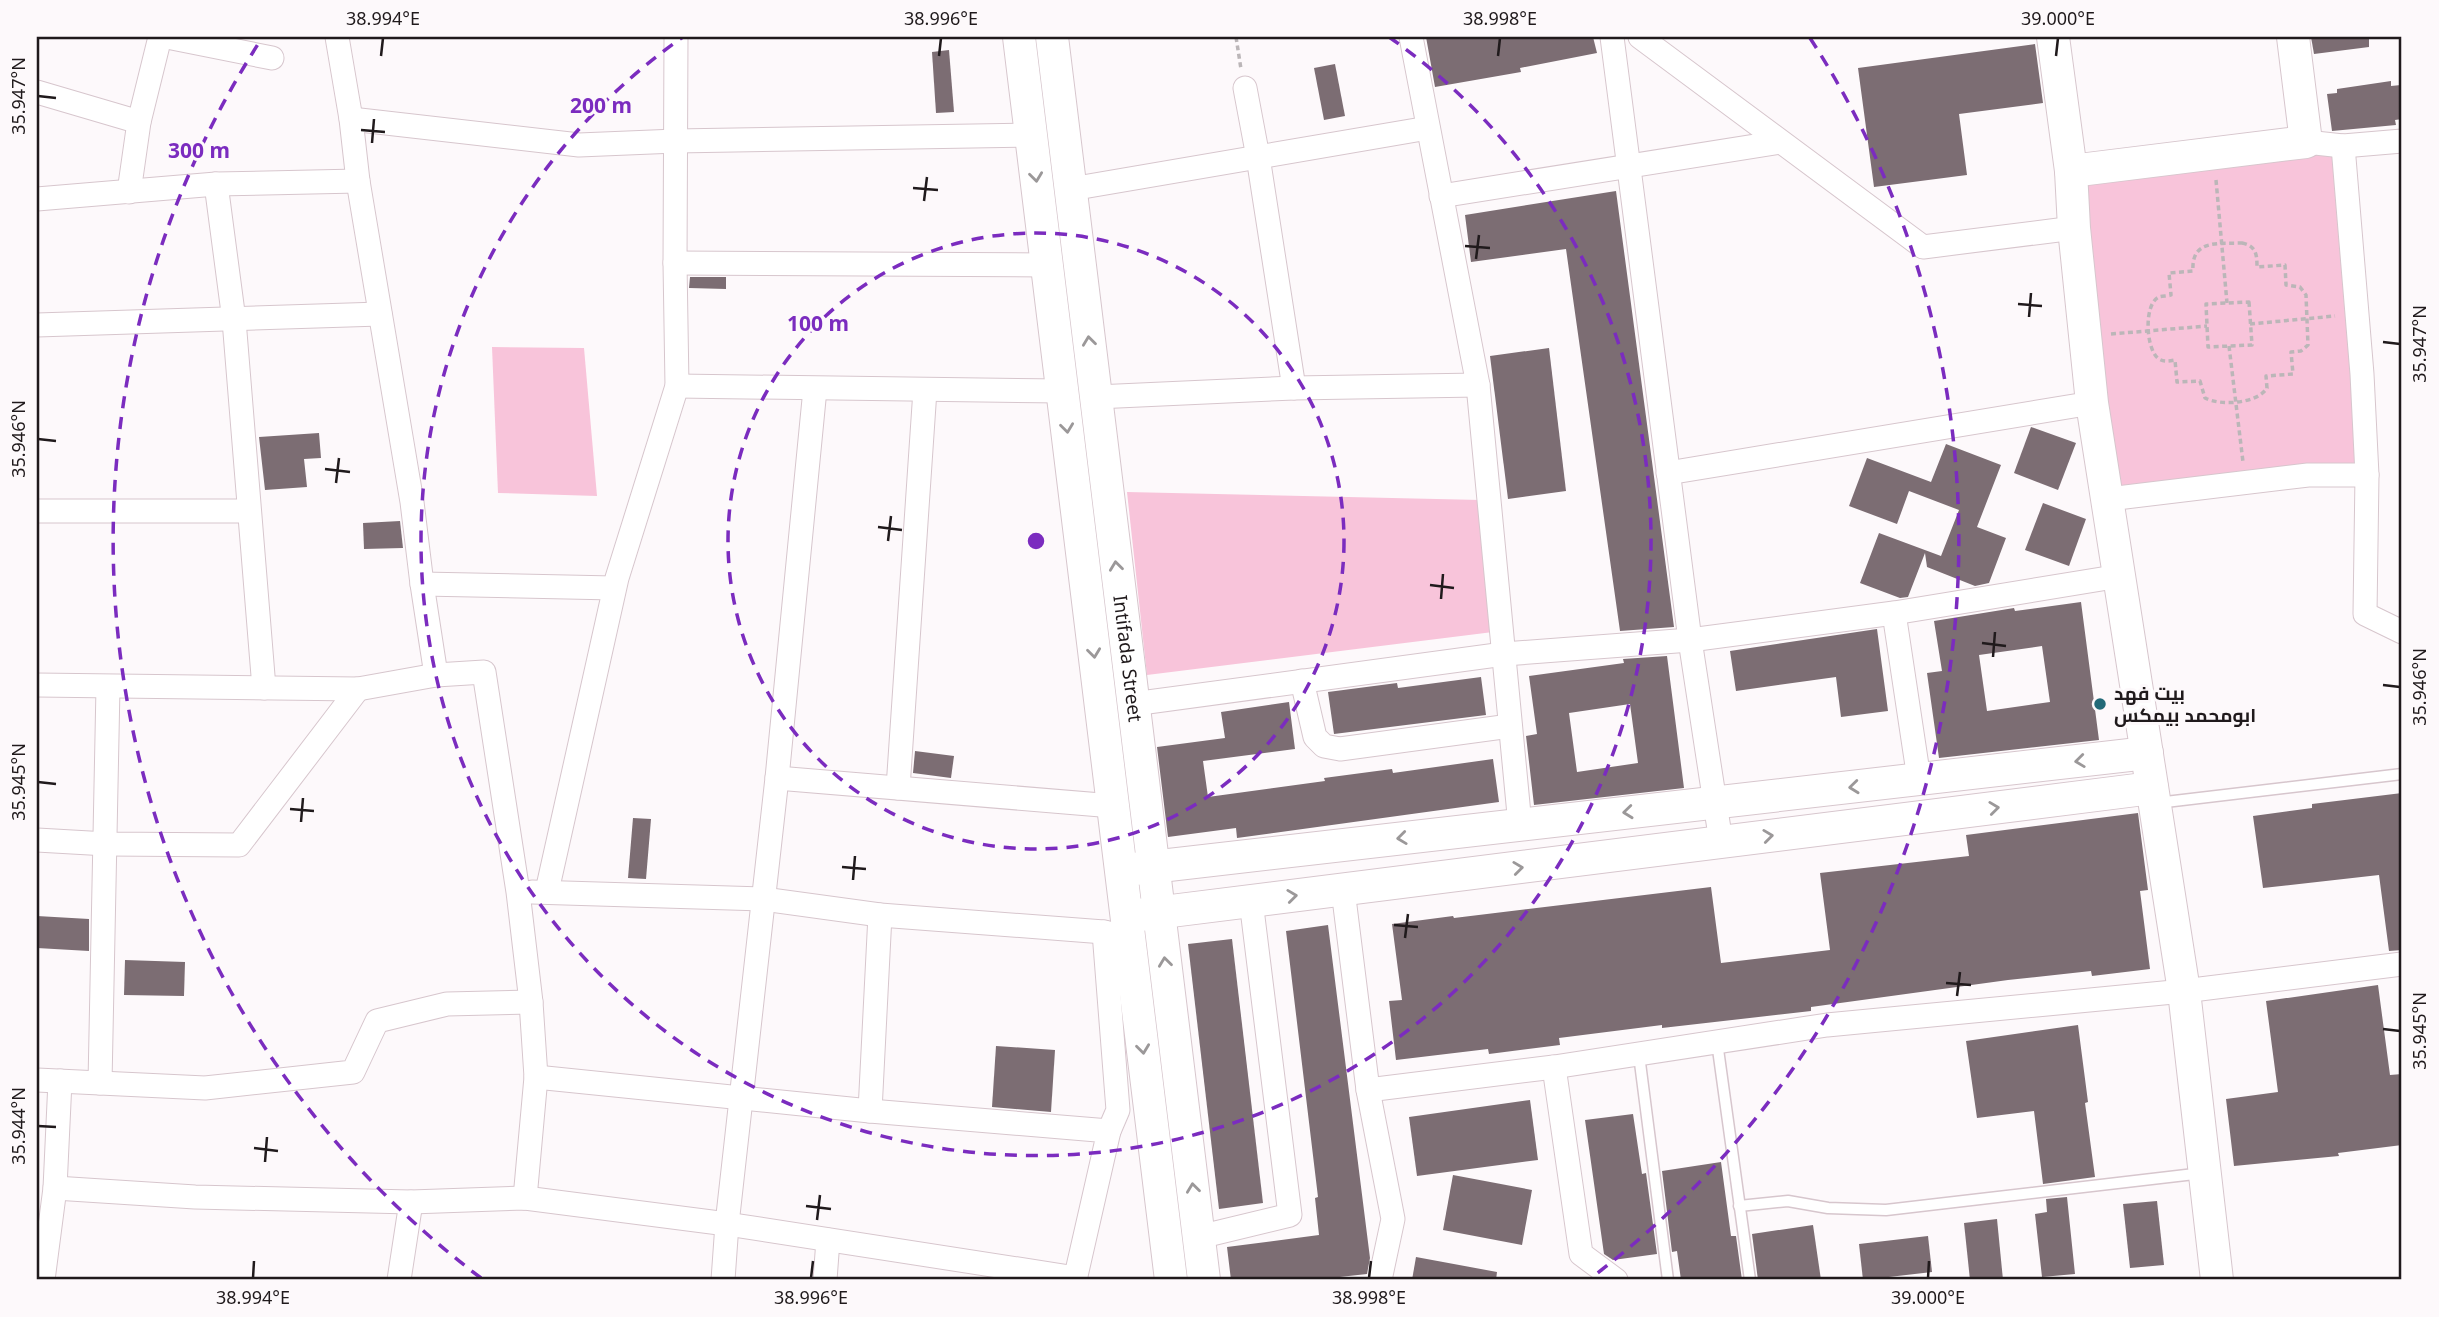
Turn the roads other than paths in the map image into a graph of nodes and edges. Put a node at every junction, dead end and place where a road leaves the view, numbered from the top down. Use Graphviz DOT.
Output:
graph roads {
  1 [pos="160,37"];
  2 [pos="167,37"];
  3 [pos="337,37"];
  4 [pos="676,37"];
  5 [pos="1411,37"];
  6 [pos="1612,37"];
  7 [pos="1640,37"];
  8 [pos="2053,37"];
  9 [pos="2293,37"];
  10 [pos="1052,41"];
  11 [pos="1020,42"];
  12 [pos="272,58"];
  13 [pos="1245,88"];
  14 [pos="37,92"];
  15 [pos="351,118"];
  16 [pos="139,122"];
  17 [pos="1428,128"];
  18 [pos="1031,135"];
  19 [pos="676,141"];
  20 [pos="2402,141"];
  21 [pos="1780,142"];
  22 [pos="2306,142"];
  23 [pos="2343,146"];
  24 [pos="1258,157"];
  25 [pos="1629,166"];
  26 [pos="2071,171"];
  27 [pos="358,181"];
  28 [pos="216,184"];
  29 [pos="1071,189"];
  30 [pos="130,192"];
  31 [pos="1441,196"];
  32 [pos="37,199"];
  33 [pos="2074,228"];
  34 [pos="675,263"];
  35 [pos="1047,265"];
  36 [pos="380,314"];
  37 [pos="234,320"];
  38 [pos="37,325"];
  39 [pos="1478,385"];
  40 [pos="677,386"];
  41 [pos="1294,388"];
  42 [pos="815,390"];
  43 [pos="925,390"];
  44 [pos="1062,391"];
  45 [pos="1096,397"];
  46 [pos="2092,403"];
  47 [pos="1668,473"];
  48 [pos="2367,475"];
  49 [pos="2109,499"];
  50 [pos="37,511"];
  51 [pos="250,511"];
  52 [pos="2120,576"];
  53 [pos="422,584"];
  54 [pos="614,588"];
  55 [pos="1894,613"];
  56 [pos="2402,632"];
  57 [pos="1690,640"];
  58 [pos="1504,654"];
  59 [pos="436,675"];
  60 [pos="1302,681"];
  61 [pos="37,685"];
  62 [pos="108,687"];
  63 [pos="264,688"];
  64 [pos="358,689"];
  65 [pos="1133,704"];
  66 [pos="1510,726"];
  67 [pos="2147,753"];
  68 [pos="2402,774"];
  69 [pos="777,778"];
  70 [pos="1919,779"];
  71 [pos="898,788"];
  72 [pos="2153,796"];
  73 [pos="1714,803"];
  74 [pos="1113,806"];
  75 [pos="1520,825"];
  76 [pos="37,841"];
  77 [pos="1721,842"];
  78 [pos="107,844"];
  79 [pos="1153,867"];
  80 [pos="1121,871"];
  81 [pos="1343,890"];
  82 [pos="547,891"];
  83 [pos="518,892"];
  84 [pos="762,899"];
  85 [pos="1251,901"];
  86 [pos="1159,912"];
  87 [pos="880,915"];
  88 [pos="1120,928"];
  89 [pos="2402,964"];
  90 [pos="2184,991"];
  91 [pos="531,1002"];
  92 [pos="1717,1042"];
  93 [pos="1639,1055"];
  94 [pos="1554,1067"];
  95 [pos="536,1077"];
  96 [pos="37,1080"];
  97 [pos="60,1081"];
  98 [pos="100,1083"];
  99 [pos="1368,1090"];
  100 [pos="741,1097"];
  101 [pos="870,1111"];
  102 [pos="1109,1131"];
  103 [pos="2205,1173"];
  104 [pos="55,1188"];
  105 [pos="525,1198"];
  106 [pos="411,1202"];
  107 [pos="1740,1206"];
  108 [pos="727,1224"];
  109 [pos="43,1227"];
  110 [pos="1199,1237"];
  111 [pos="828,1240"];
  112 [pos="1076,1279"];
  113 [pos="1614,1279"];
  114 [pos="43,1280"];
  115 [pos="399,1280"];
  116 [pos="723,1280"];
  117 [pos="825,1280"];
  118 [pos="1171,1280"];
  119 [pos="1204,1280"];
  120 [pos="1380,1280"];
  121 [pos="1668,1280"];
  122 [pos="1750,1280"];
  123 [pos="2217,1280"];
  1 -- 16 [label="street"];
  2 -- 12 [label="street"];
  3 -- 15 [label="street"];
  4 -- 19 [label="street"];
  5 -- 17 [label="street"];
  6 -- 25 [label="street"];
  7 -- 21 [label="street"];
  8 -- 26 [label="street"];
  9 -- 22 [label="street"];
  10 -- 11 [label="street"];
  10 -- 29 [label="street, Intifada Street"];
  11 -- 18 [label="street, Intifada Street"];
  13 -- 24 [label="street"];
  14 -- 16 [label="street"];
  15 -- 19 [label="street"];
  15 -- 27 [label="street"];
  16 -- 30 [label="street"];
  17 -- 24 [label="street"];
  17 -- 31 [label="street"];
  18 -- 19 [label="street"];
  18 -- 35 [label="street, Intifada Street, one-way"];
  19 -- 34 [label="street"];
  20 -- 23 [label="street"];
  21 -- 25 [label="street"];
  21 -- 33 [label="street"];
  22 -- 23 [label="street"];
  22 -- 26 [label="street"];
  23 -- 48 [label="street"];
  24 -- 29 [label="street"];
  24 -- 41 [label="street"];
  25 -- 31 [label="street"];
  25 -- 47 [label="street"];
  26 -- 33 [label="street"];
  27 -- 28 [label="street"];
  27 -- 36 [label="street"];
  28 -- 30 [label="street"];
  28 -- 37 [label="street"];
  45 -- 29 [label="street, Intifada Street, one-way"];
  30 -- 32 [label="street"];
  31 -- 39 [label="street"];
  33 -- 46 [label="street"];
  34 -- 35 [label="street"];
  34 -- 40 [label="street"];
  35 -- 44 [label="street, Intifada Street"];
  36 -- 37 [label="street"];
  36 -- 53 [label="street"];
  37 -- 38 [label="street"];
  37 -- 51 [label="street"];
  39 -- 41 [label="street"];
  39 -- 58 [label="street"];
  40 -- 42 [label="street"];
  40 -- 54 [label="street"];
  41 -- 45 [label="street"];
  42 -- 43 [label="street"];
  42 -- 69 [label="street"];
  43 -- 44 [label="street"];
  43 -- 71 [label="street"];
  44 -- 74 [label="street, Intifada Street, one-way"];
  65 -- 45 [label="street, Intifada Street, one-way"];
  46 -- 47 [label="street"];
  46 -- 49 [label="street"];
  47 -- 57 [label="street"];
  48 -- 49 [label="street"];
  48 -- 56 [label="street"];
  49 -- 52 [label="street"];
  50 -- 51 [label="street"];
  51 -- 63 [label="street"];
  52 -- 55 [label="street"];
  52 -- 67 [label="street"];
  53 -- 54 [label="street"];
  53 -- 59 [label="street"];
  54 -- 82 [label="street"];
  55 -- 57 [label="street"];
  55 -- 70 [label="street"];
  57 -- 58 [label="street"];
  57 -- 73 [label="street"];
  58 -- 60 [label="street"];
  58 -- 66 [label="street"];
  59 -- 64 [label="street"];
  59 -- 83 [label="street"];
  60 -- 65 [label="street"];
  60 -- 66 [label="street"];
  61 -- 62 [label="street"];
  62 -- 63 [label="street"];
  62 -- 78 [label="street"];
  63 -- 64 [label="street"];
  64 -- 78 [label="street"];
  65 -- 79 [label="street, Intifada Street"];
  66 -- 75 [label="street"];
  67 -- 70 [label="street, one-way"];
  67 -- 72 [label="street"];
  68 -- 72 [label="lane"];
  69 -- 71 [label="street"];
  69 -- 84 [label="street"];
  70 -- 73 [label="street, one-way"];
  71 -- 74 [label="street"];
  77 -- 72 [label="street, one-way"];
  72 -- 90 [label="street"];
  73 -- 75 [label="street, one-way"];
  73 -- 77 [label="street"];
  74 -- 80 [label="street, Intifada Street"];
  75 -- 79 [label="street, one-way"];
  76 -- 78 [label="street"];
  81 -- 77 [label="street, one-way"];
  78 -- 98 [label="street"];
  79 -- 80 [label="street"];
  79 -- 86 [label="street, Intifada Street"];
  80 -- 88 [label="street, Intifada Street"];
  85 -- 81 [label="street, one-way"];
  81 -- 99 [label="street"];
  82 -- 83 [label="street"];
  82 -- 84 [label="street"];
  83 -- 91 [label="street"];
  84 -- 87 [label="street"];
  84 -- 100 [label="street"];
  85 -- 86 [label="street"];
  85 -- 110 [label="street"];
  86 -- 88 [label="street"];
  110 -- 86 [label="street, Intifada Street, one-way"];
  87 -- 88 [label="street"];
  87 -- 101 [label="street"];
  88 -- 102 [label="street"];
  88 -- 118 [label="street, Intifada Street, one-way"];
  89 -- 90 [label="street"];
  90 -- 92 [label="street"];
  90 -- 103 [label="street"];
  91 -- 95 [label="street"];
  91 -- 98 [label="street"];
  92 -- 93 [label="street"];
  92 -- 107 [label="lane"];
  93 -- 94 [label="street"];
  93 -- 121 [label="lane"];
  94 -- 99 [label="street"];
  94 -- 113 [label="street"];
  95 -- 100 [label="street"];
  95 -- 105 [label="street"];
  96 -- 97 [label="street"];
  97 -- 98 [label="street"];
  97 -- 104 [label="street"];
  99 -- 120 [label="street"];
  100 -- 101 [label="street"];
  100 -- 108 [label="street"];
  101 -- 102 [label="street"];
  102 -- 112 [label="street"];
  103 -- 107 [label="lane"];
  103 -- 123 [label="street"];
  104 -- 106 [label="street"];
  104 -- 109 [label="street"];
  105 -- 106 [label="street"];
  105 -- 108 [label="street"];
  106 -- 115 [label="street"];
  107 -- 122 [label="lane"];
  108 -- 111 [label="street"];
  108 -- 116 [label="street"];
  109 -- 114 [label="street"];
  110 -- 119 [label="street, Intifada Street"];
  111 -- 112 [label="street"];
  111 -- 117 [label="street"];
}
